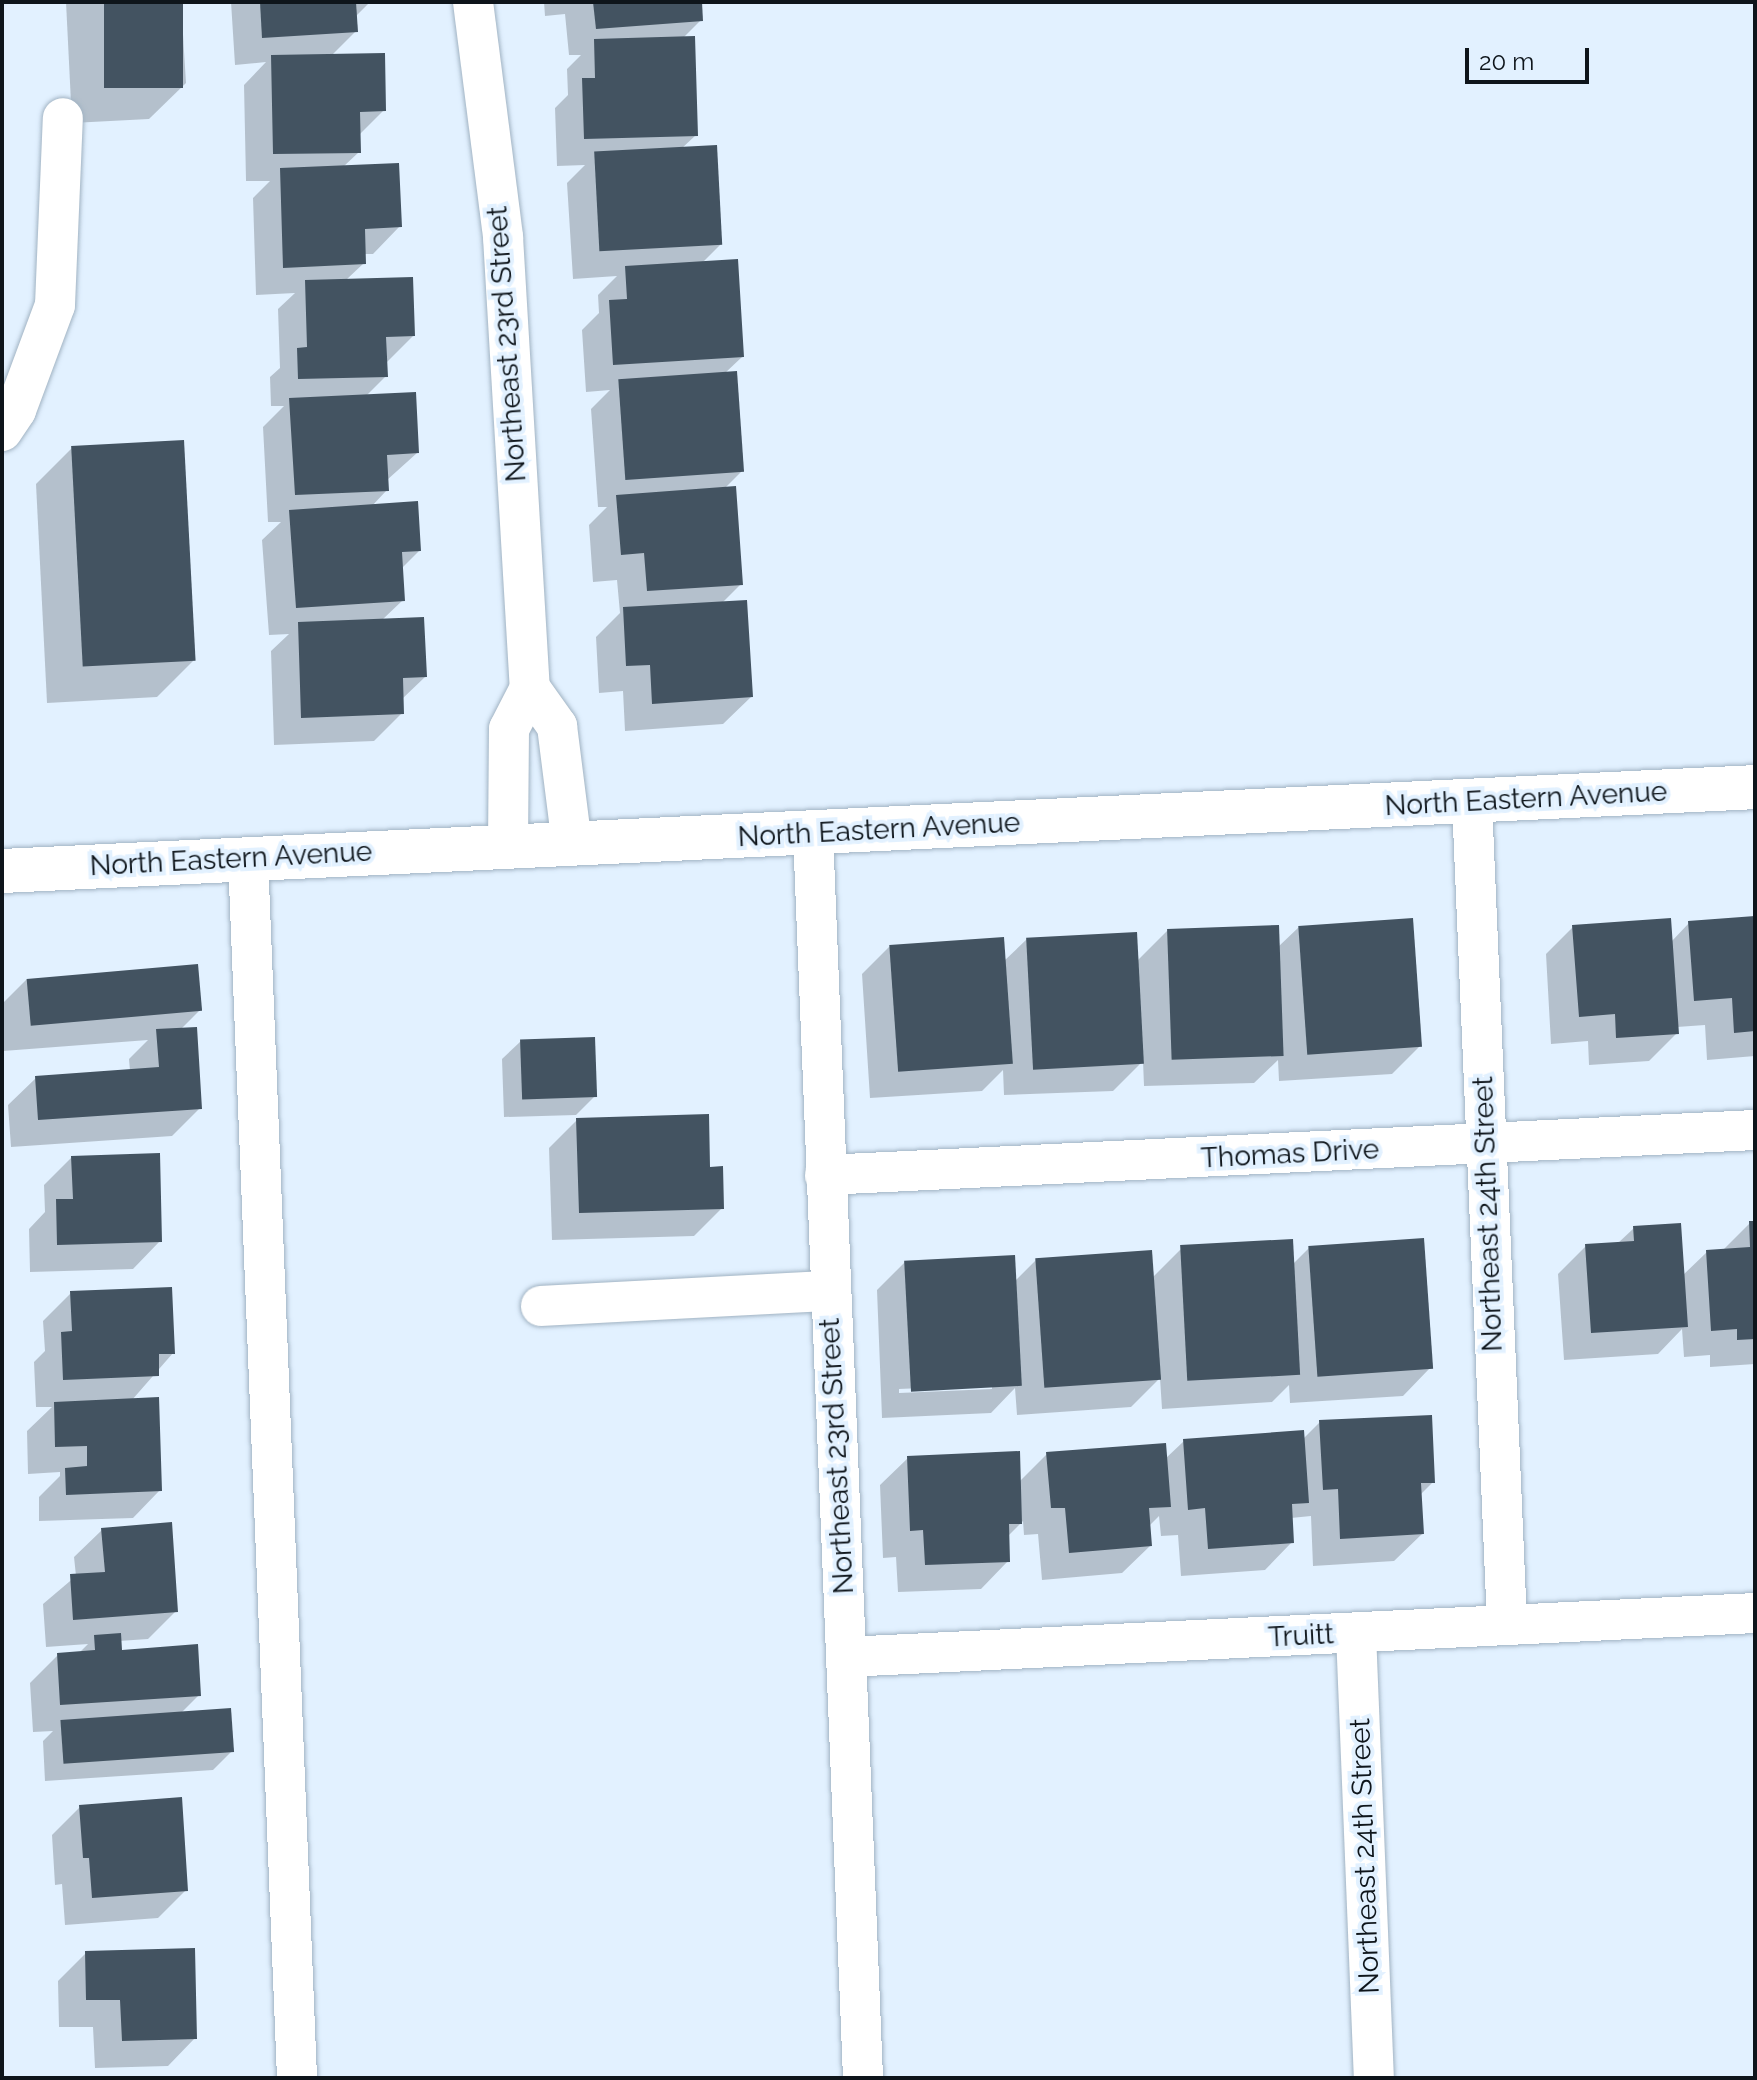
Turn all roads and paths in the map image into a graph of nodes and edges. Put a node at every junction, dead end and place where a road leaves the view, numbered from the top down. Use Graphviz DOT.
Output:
graph roads {
  1 [pos="473,2"];
  2 [pos="63,118"];
  3 [pos="2,431"];
  4 [pos="530,688"];
  5 [pos="1755,787"];
  6 [pos="1472,802"];
  7 [pos="813,833"];
  8 [pos="572,844"];
  9 [pos="508,847"];
  10 [pos="248,858"];
  11 [pos="2,871"];
  12 [pos="1755,1130"];
  13 [pos="1485,1145"];
  14 [pos="825,1175"];
  15 [pos="830,1291"];
  16 [pos="541,1306"];
  17 [pos="1755,1613"];
  18 [pos="1507,1625"];
  19 [pos="1356,1633"];
  20 [pos="846,1657"];
  21 [pos="297,2078"];
  22 [pos="863,2078"];
  23 [pos="1374,2078"];
  1 -- 4 [label="street, Northeast 23rd Street"];
  2 -- 3 [label="street"];
  4 -- 8 [label="street"];
  4 -- 9 [label="street"];
  5 -- 6 [label="main road, North Eastern Avenue"];
  6 -- 7 [label="main road, North Eastern Avenue"];
  6 -- 13 [label="street, Northeast 24th Street"];
  7 -- 8 [label="main road, North Eastern Avenue"];
  7 -- 14 [label="street, Northeast 23rd Street"];
  8 -- 9 [label="main road, North Eastern Avenue"];
  9 -- 10 [label="main road, North Eastern Avenue"];
  10 -- 11 [label="main road, North Eastern Avenue"];
  10 -- 21 [label="street"];
  12 -- 13 [label="street, Thomas Drive"];
  13 -- 14 [label="street, Thomas Drive"];
  13 -- 18 [label="street, Northeast 24th Street"];
  14 -- 15 [label="street, Northeast 23rd Street"];
  15 -- 16 [label="street"];
  15 -- 20 [label="street, Northeast 23rd Street"];
  17 -- 18 [label="street, Truitt"];
  18 -- 19 [label="street, Truitt"];
  19 -- 20 [label="street, Truitt"];
  19 -- 23 [label="street, Northeast 24th Street"];
  20 -- 22 [label="street, Northeast 23rd Street"];
}
